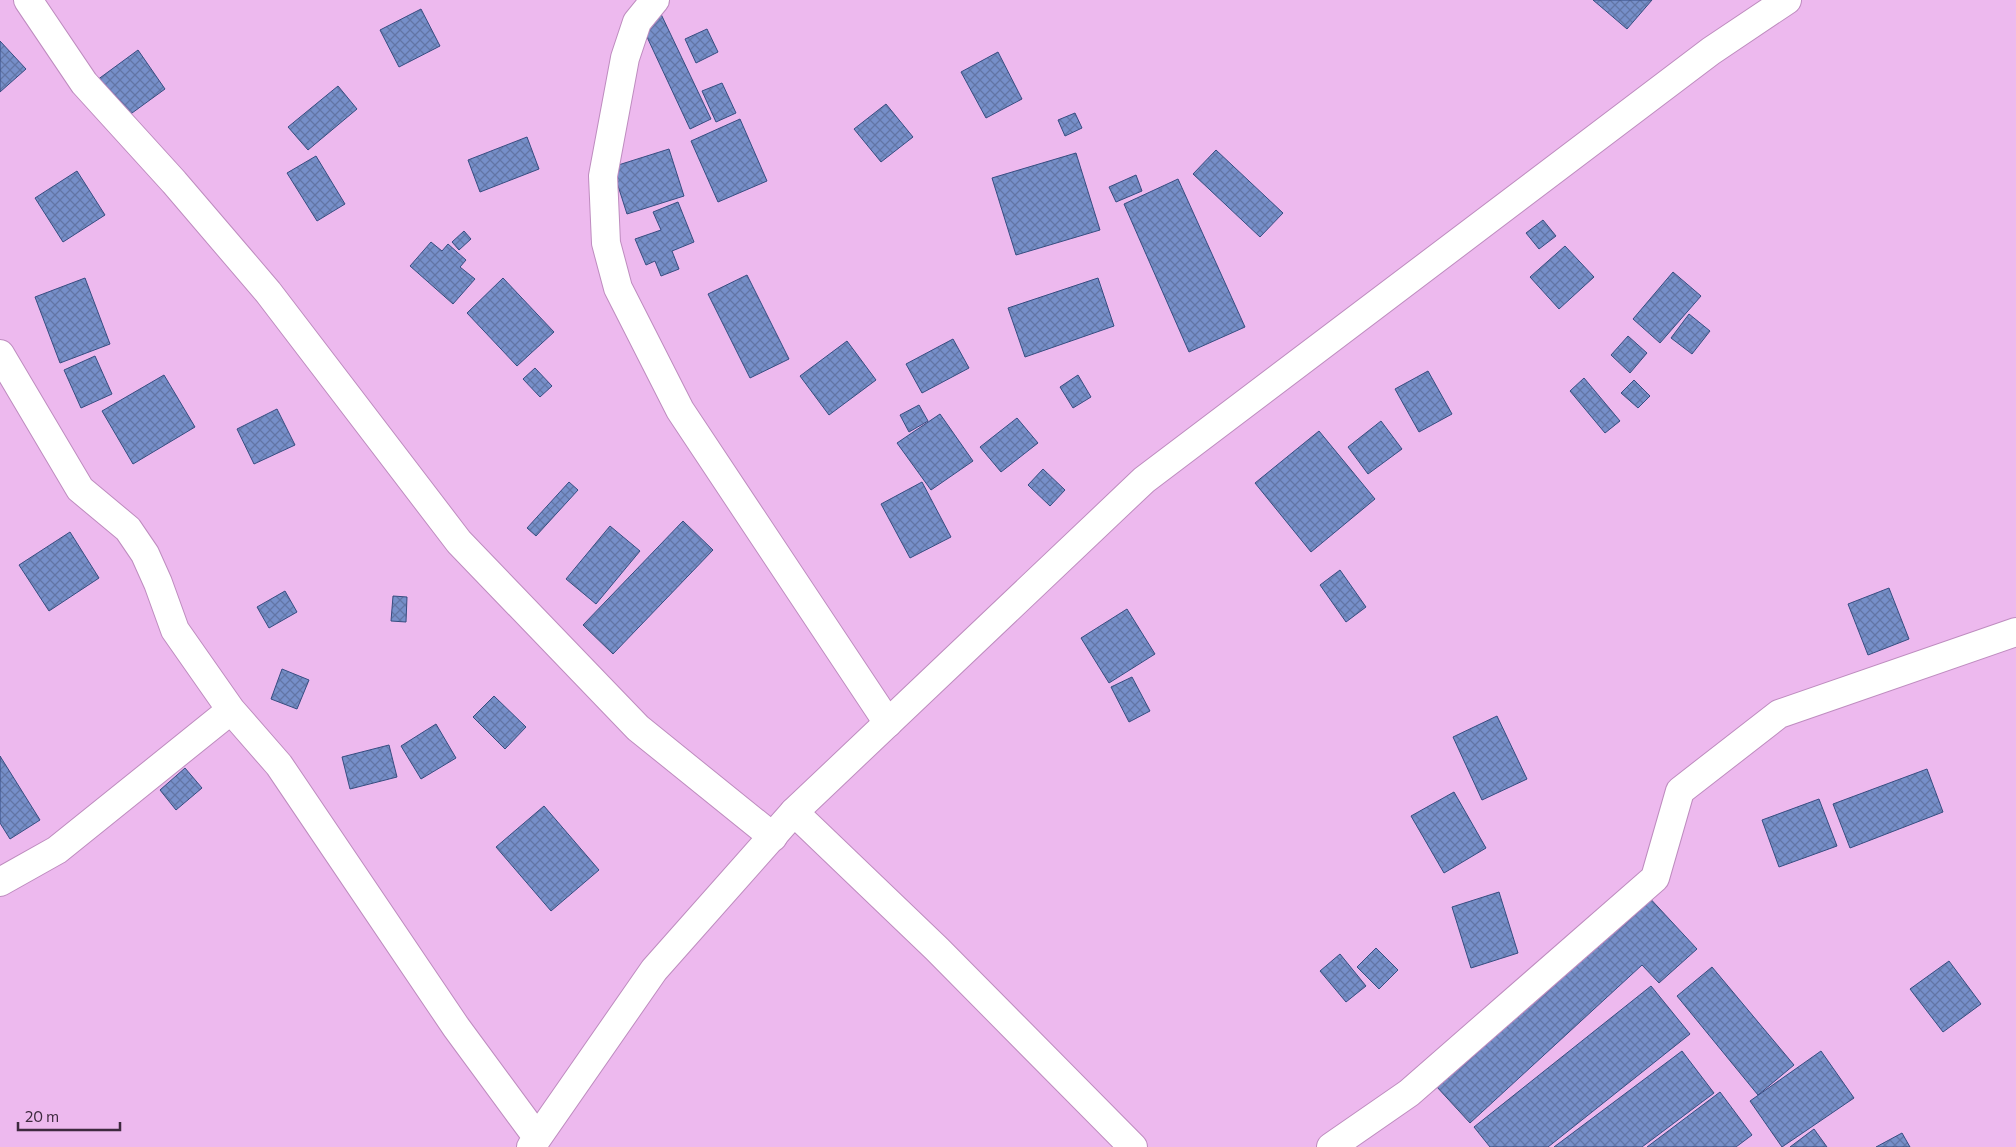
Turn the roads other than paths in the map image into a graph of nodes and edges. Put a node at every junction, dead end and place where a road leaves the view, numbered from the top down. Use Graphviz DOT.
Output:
graph roads {
  1 [pos="28,0"];
  2 [pos="655,0"];
  3 [pos="1788,0"];
  4 [pos="0,354"];
  5 [pos="2016,632"];
  6 [pos="231,710"];
  7 [pos="888,723"];
  8 [pos="794,812"];
  9 [pos="773,837"];
  10 [pos="0,882"];
  11 [pos="534,1142"];
  12 [pos="1133,1147"];
  13 [pos="1330,1147"];
  1 -- 9 [label="street"];
  2 -- 7 [label="street"];
  3 -- 7 [label="street"];
  4 -- 6 [label="street"];
  5 -- 13 [label="street"];
  6 -- 10 [label="street"];
  6 -- 11 [label="street"];
  7 -- 8 [label="street"];
  8 -- 9 [label="street"];
  8 -- 12 [label="street"];
  9 -- 11 [label="street"];
}
